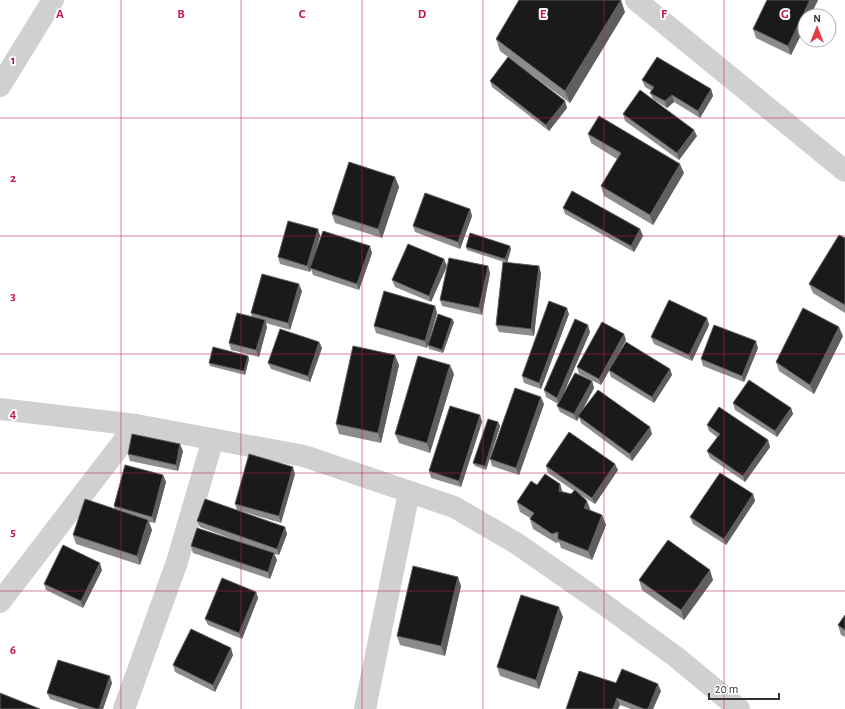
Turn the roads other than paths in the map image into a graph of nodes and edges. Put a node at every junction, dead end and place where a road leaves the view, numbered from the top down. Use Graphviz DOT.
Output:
graph roads {
  1 [pos="53,0"];
  2 [pos="636,0"];
  3 [pos="0,86"];
  4 [pos="845,171"];
  5 [pos="0,409"];
  6 [pos="136,425"];
  7 [pos="214,439"];
  8 [pos="408,492"];
  9 [pos="0,602"];
  10 [pos="124,709"];
  11 [pos="365,709"];
  12 [pos="738,709"];
  1 -- 3 [label="street"];
  2 -- 4 [label="street"];
  5 -- 6 [label="street"];
  6 -- 7 [label="street"];
  6 -- 9 [label="street"];
  7 -- 8 [label="street"];
  7 -- 10 [label="street"];
  8 -- 11 [label="street"];
  8 -- 12 [label="street"];
}
